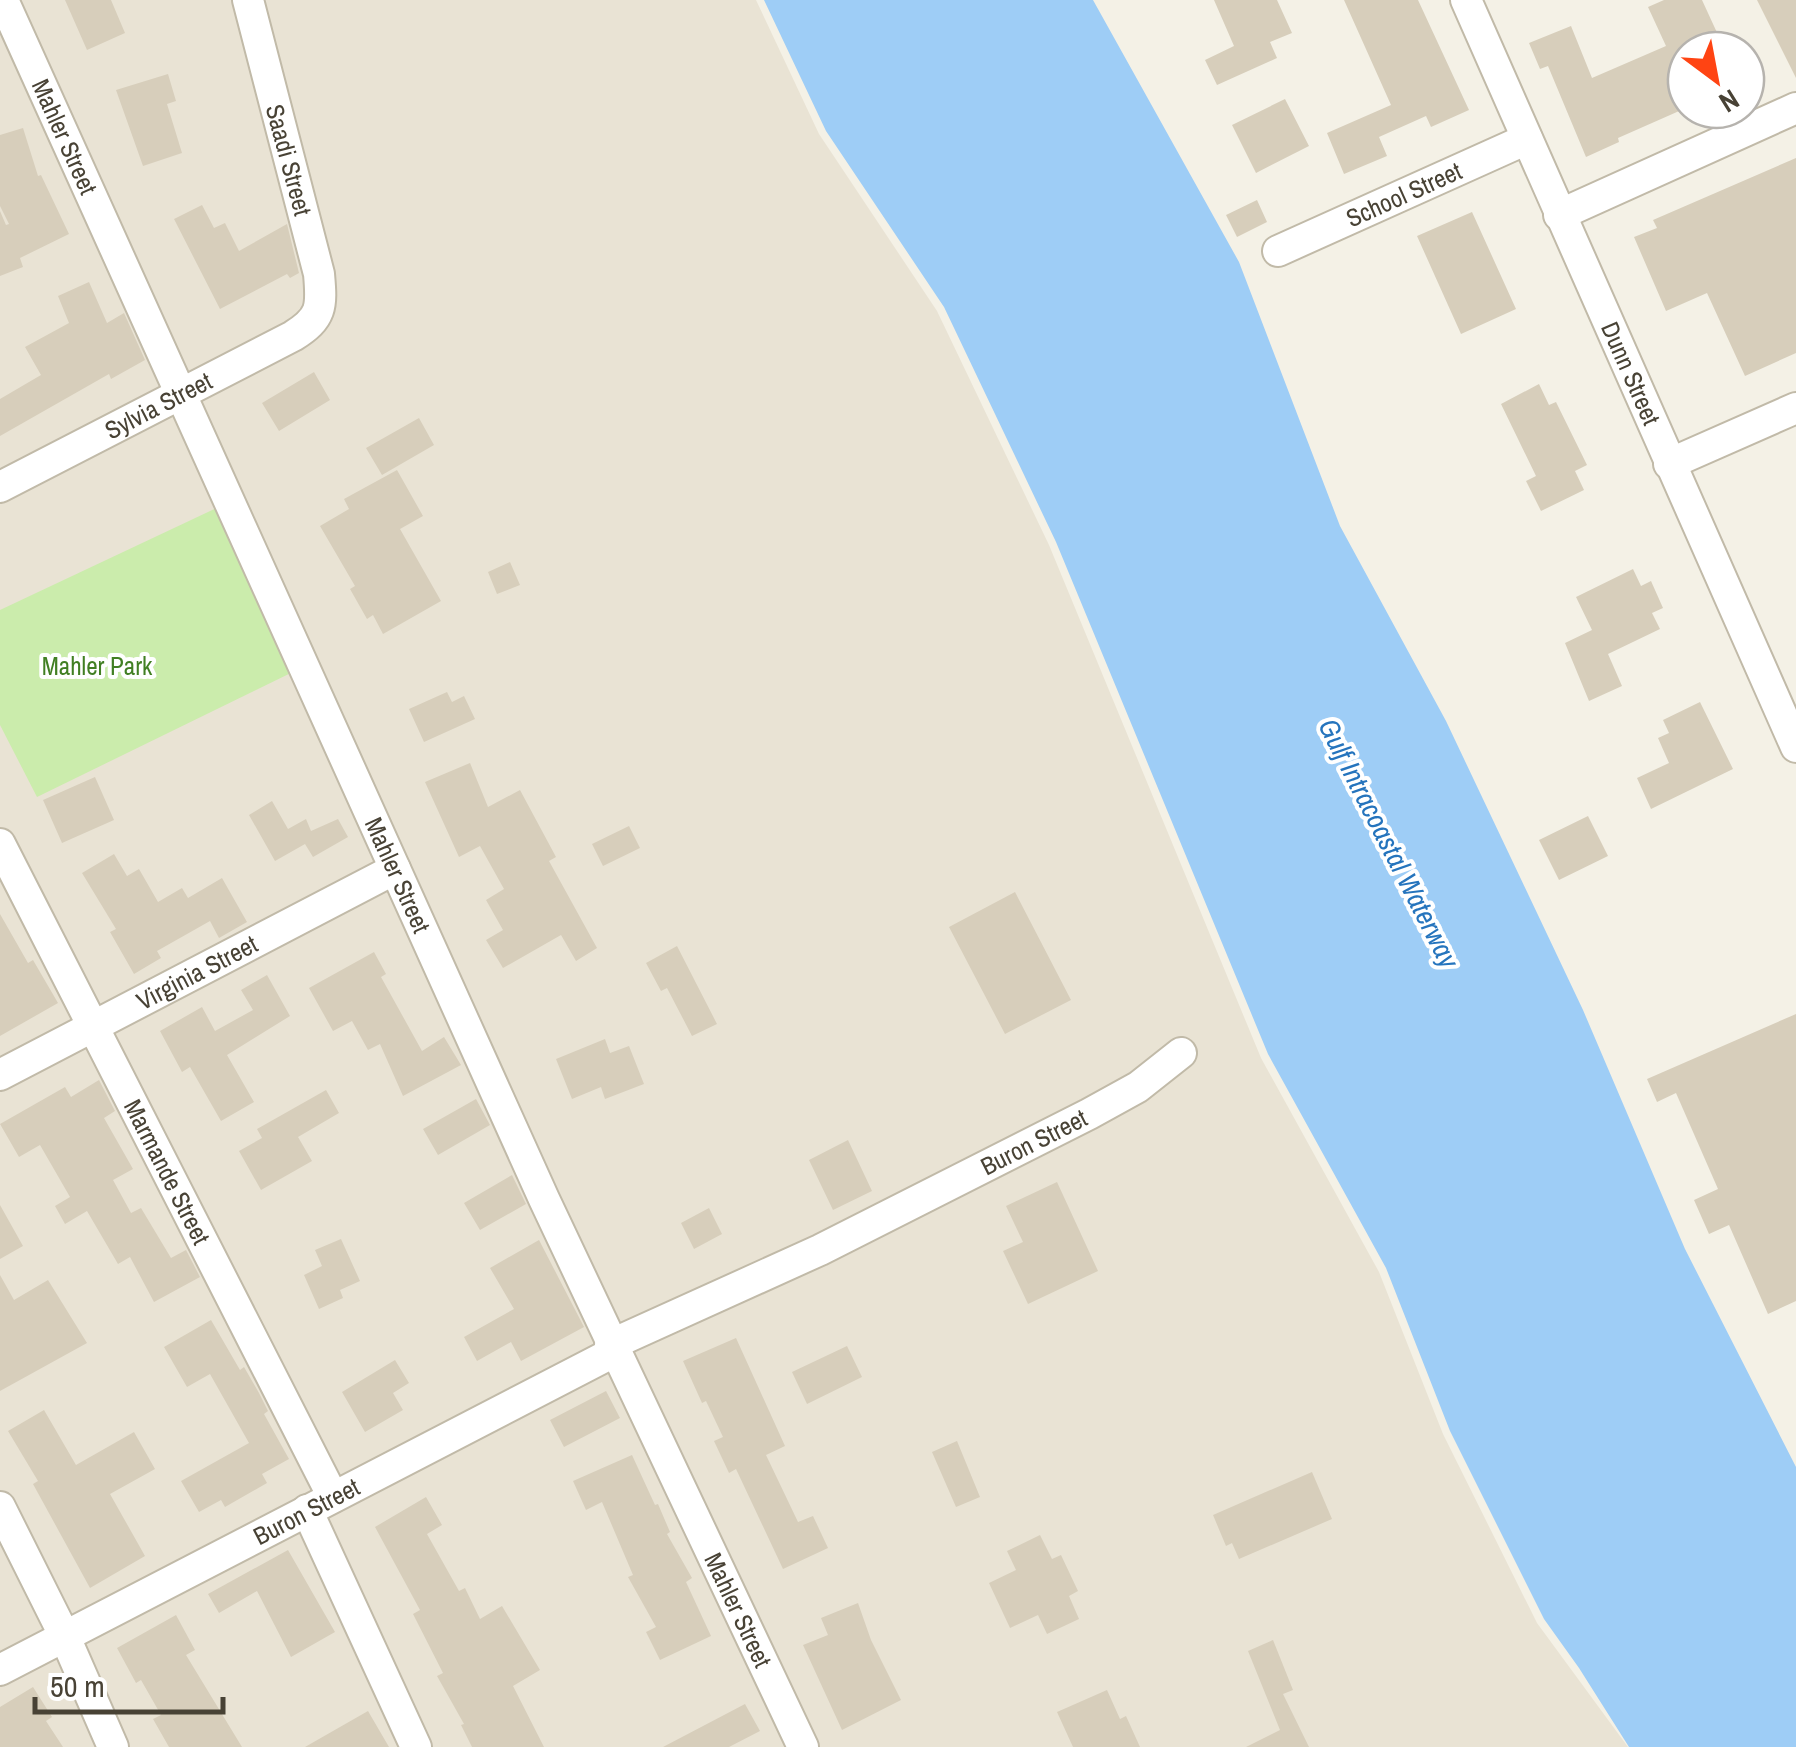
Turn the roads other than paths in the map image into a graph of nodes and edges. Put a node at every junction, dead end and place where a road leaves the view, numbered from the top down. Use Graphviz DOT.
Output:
graph roads {
  1 [pos="3,0"];
  2 [pos="248,0"];
  3 [pos="1466,0"];
  4 [pos="1796,108"];
  5 [pos="1527,139"];
  6 [pos="1560,215"];
  7 [pos="1278,251"];
  8 [pos="314,319"];
  9 [pos="181,394"];
  10 [pos="1796,408"];
  11 [pos="1669,464"];
  12 [pos="0,487"];
  13 [pos="1796,746"];
  14 [pos="0,844"];
  15 [pos="395,869"];
  16 [pos="93,1026"];
  17 [pos="1180,1053"];
  18 [pos="0,1075"];
  19 [pos="612,1349"];
  20 [pos="320,1504"];
  21 [pos="0,1508"];
  22 [pos="65,1637"];
  23 [pos="0,1670"];
  24 [pos="114,1747"];
  25 [pos="416,1747"];
  26 [pos="802,1747"];
  1 -- 9 [label="street, Mahler Street"];
  2 -- 8 [label="street, Saadi Street"];
  3 -- 5 [label="street, Dunn Street"];
  4 -- 6 [label="street"];
  5 -- 6 [label="street, Dunn Street"];
  5 -- 7 [label="street, School Street"];
  6 -- 11 [label="street, Dunn Street"];
  8 -- 9 [label="street, Sylvia Street"];
  9 -- 12 [label="street, Sylvia Street"];
  9 -- 15 [label="street, Mahler Street"];
  10 -- 11 [label="street"];
  11 -- 13 [label="street, Dunn Street"];
  14 -- 16 [label="street, Marmande Street"];
  15 -- 16 [label="street, Virginia Street"];
  15 -- 19 [label="street, Mahler Street"];
  16 -- 18 [label="street, Virginia Street"];
  16 -- 20 [label="street, Marmande Street"];
  17 -- 19 [label="street, Buron Street"];
  19 -- 20 [label="street, Buron Street"];
  19 -- 26 [label="street, Mahler Street"];
  20 -- 22 [label="street, Buron Street"];
  20 -- 25 [label="street, Marmande Street"];
  21 -- 22 [label="street"];
  22 -- 23 [label="street, Buron Street"];
  22 -- 24 [label="street"];
}
